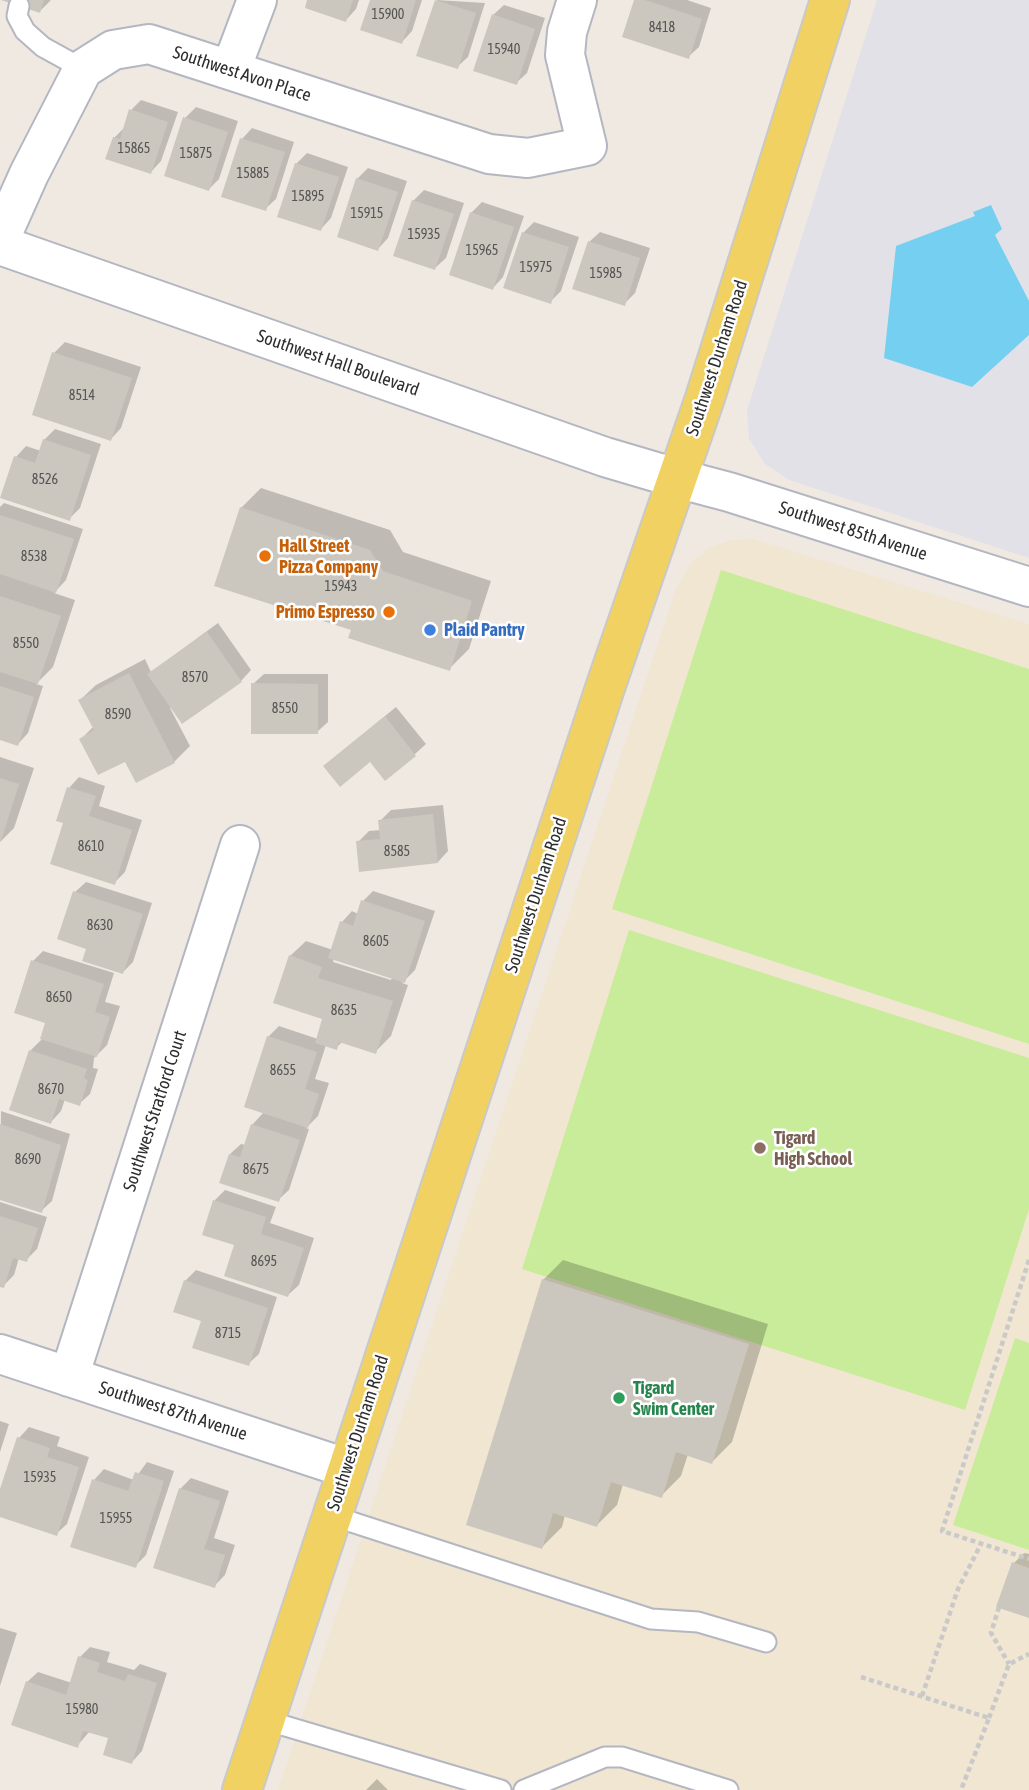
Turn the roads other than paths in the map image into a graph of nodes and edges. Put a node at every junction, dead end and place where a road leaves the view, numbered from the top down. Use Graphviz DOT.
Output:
graph roads {
  1 [pos="257,0"];
  2 [pos="578,0"];
  3 [pos="830,0"];
  4 [pos="19,6"];
  5 [pos="83,69"];
  6 [pos="231,69"];
  7 [pos="0,239"];
  8 [pos="0,245"];
  9 [pos="676,478"];
  10 [pos="1029,587"];
  11 [pos="240,845"];
  12 [pos="0,1354"];
  13 [pos="69,1377"];
  14 [pos="346,1468"];
  15 [pos="330,1516"];
  16 [pos="766,1642"];
  17 [pos="265,1720"];
  18 [pos="242,1790"];
  19 [pos="501,1790"];
  20 [pos="524,1790"];
  21 [pos="728,1790"];
  1 -- 6 [label="street"];
  2 -- 6 [label="street, Southwest Avon Place"];
  3 -- 9 [label="main road, Southwest Durham Road"];
  4 -- 5 [label="lane"];
  5 -- 6 [label="street, Southwest Avon Place"];
  5 -- 7 [label="street"];
  8 -- 9 [label="street, Southwest Hall Boulevard"];
  9 -- 10 [label="street, Southwest 85th Avenue"];
  9 -- 14 [label="main road, Southwest Durham Road"];
  11 -- 13 [label="street, Southwest Stratford Court"];
  12 -- 13 [label="street, Southwest 87th Avenue"];
  13 -- 14 [label="street, Southwest 87th Avenue"];
  14 -- 15 [label="main road, Southwest Durham Road"];
  15 -- 16 [label="lane"];
  15 -- 17 [label="main road, Southwest Durham Road"];
  17 -- 18 [label="main road, Southwest Durham Road"];
  17 -- 19 [label="lane"];
  20 -- 21 [label="lane"];
}
